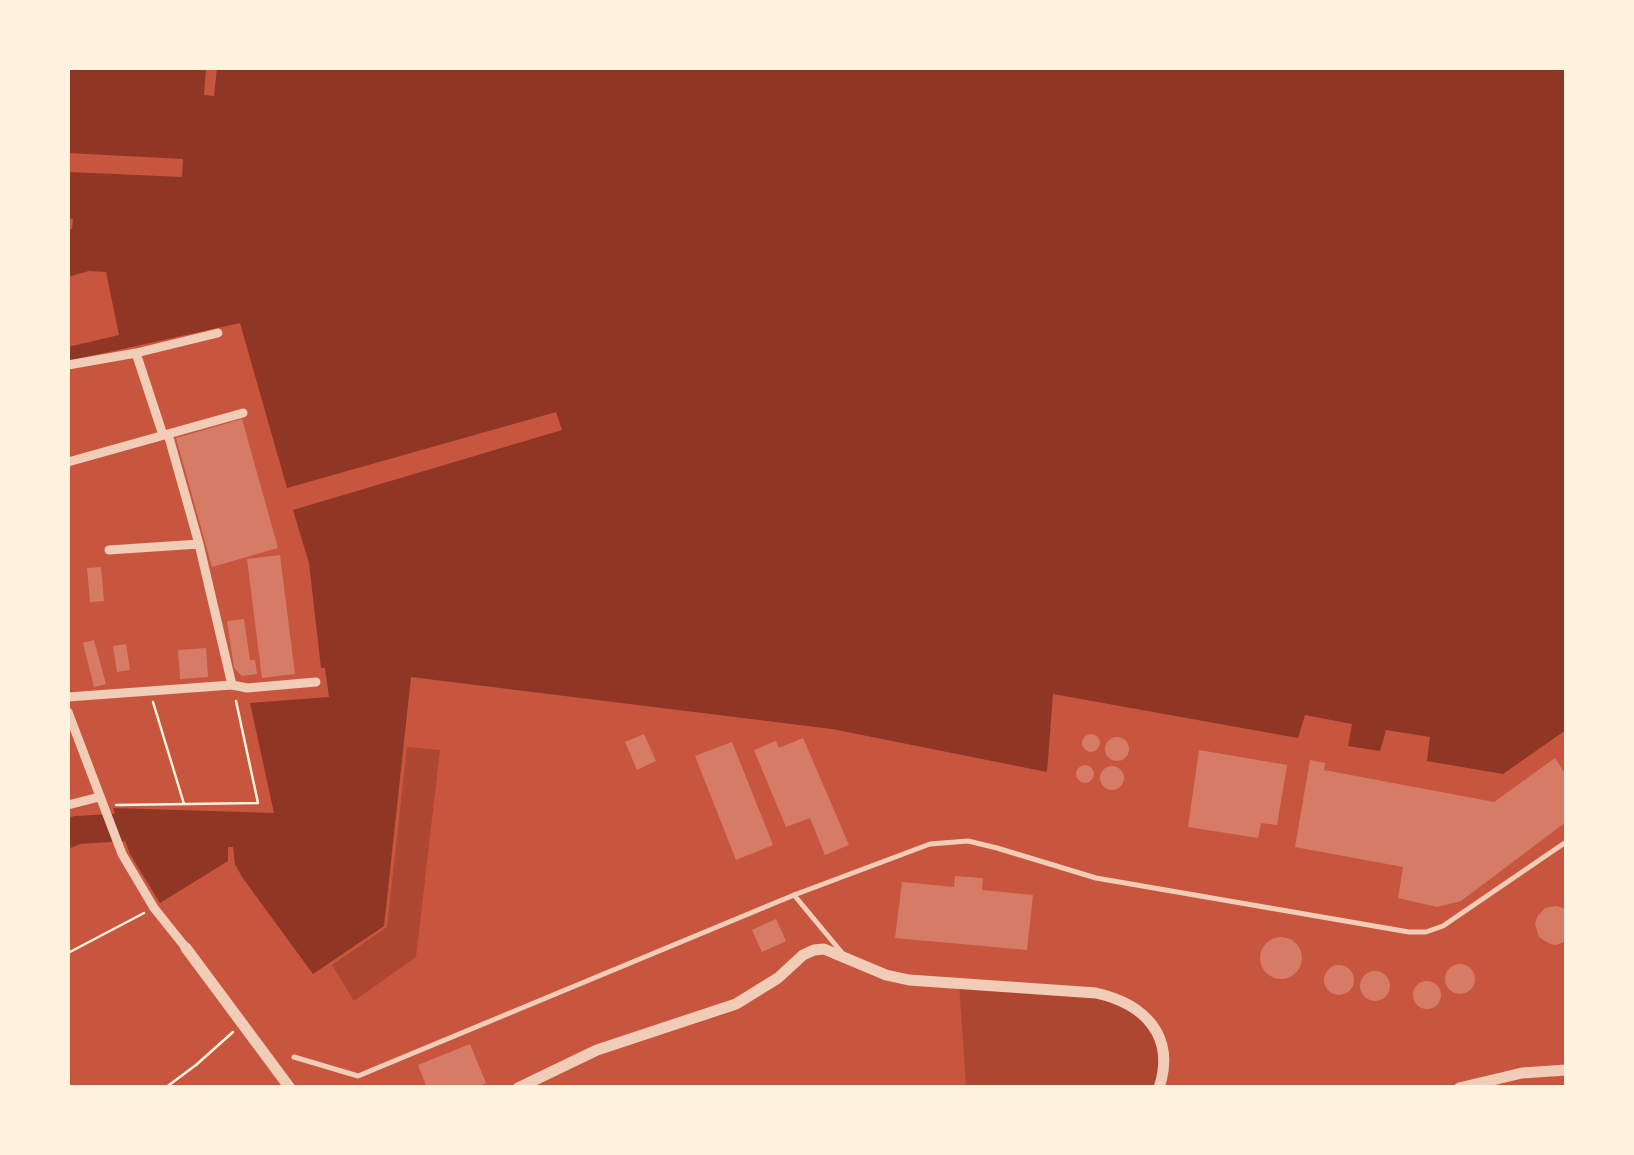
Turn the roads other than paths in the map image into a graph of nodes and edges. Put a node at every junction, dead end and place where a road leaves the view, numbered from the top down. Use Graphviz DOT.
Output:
graph roads {
  1 [pos="218,333"];
  2 [pos="136,353"];
  3 [pos="68,365"];
  4 [pos="242,413"];
  5 [pos="165,434"];
  6 [pos="68,462"];
  7 [pos="199,544"];
  8 [pos="110,550"];
  9 [pos="316,682"];
  10 [pos="232,684"];
  11 [pos="68,697"];
  12 [pos="68,712"];
  13 [pos="101,803"];
  14 [pos="68,804"];
  15 [pos="1566,842"];
  16 [pos="794,894"];
  17 [pos="186,948"];
  18 [pos="846,956"];
  19 [pos="294,1057"];
  20 [pos="1566,1070"];
  21 [pos="290,1088"];
  22 [pos="518,1088"];
  23 [pos="1159,1088"];
  24 [pos="1459,1088"];
  1 -- 2 [label="street"];
  2 -- 3 [label="street"];
  2 -- 5 [label="street"];
  4 -- 5 [label="street"];
  5 -- 6 [label="street"];
  5 -- 7 [label="street"];
  7 -- 8 [label="street"];
  7 -- 10 [label="street"];
  9 -- 10 [label="street"];
  10 -- 11 [label="street"];
  12 -- 13 [label="street"];
  13 -- 14 [label="street"];
  13 -- 17 [label="street"];
  15 -- 16 [label="lane"];
  16 -- 18 [label="lane"];
  16 -- 19 [label="lane"];
  17 -- 21 [label="street"];
  18 -- 22 [label="street"];
  18 -- 23 [label="street"];
  20 -- 24 [label="street"];
}
